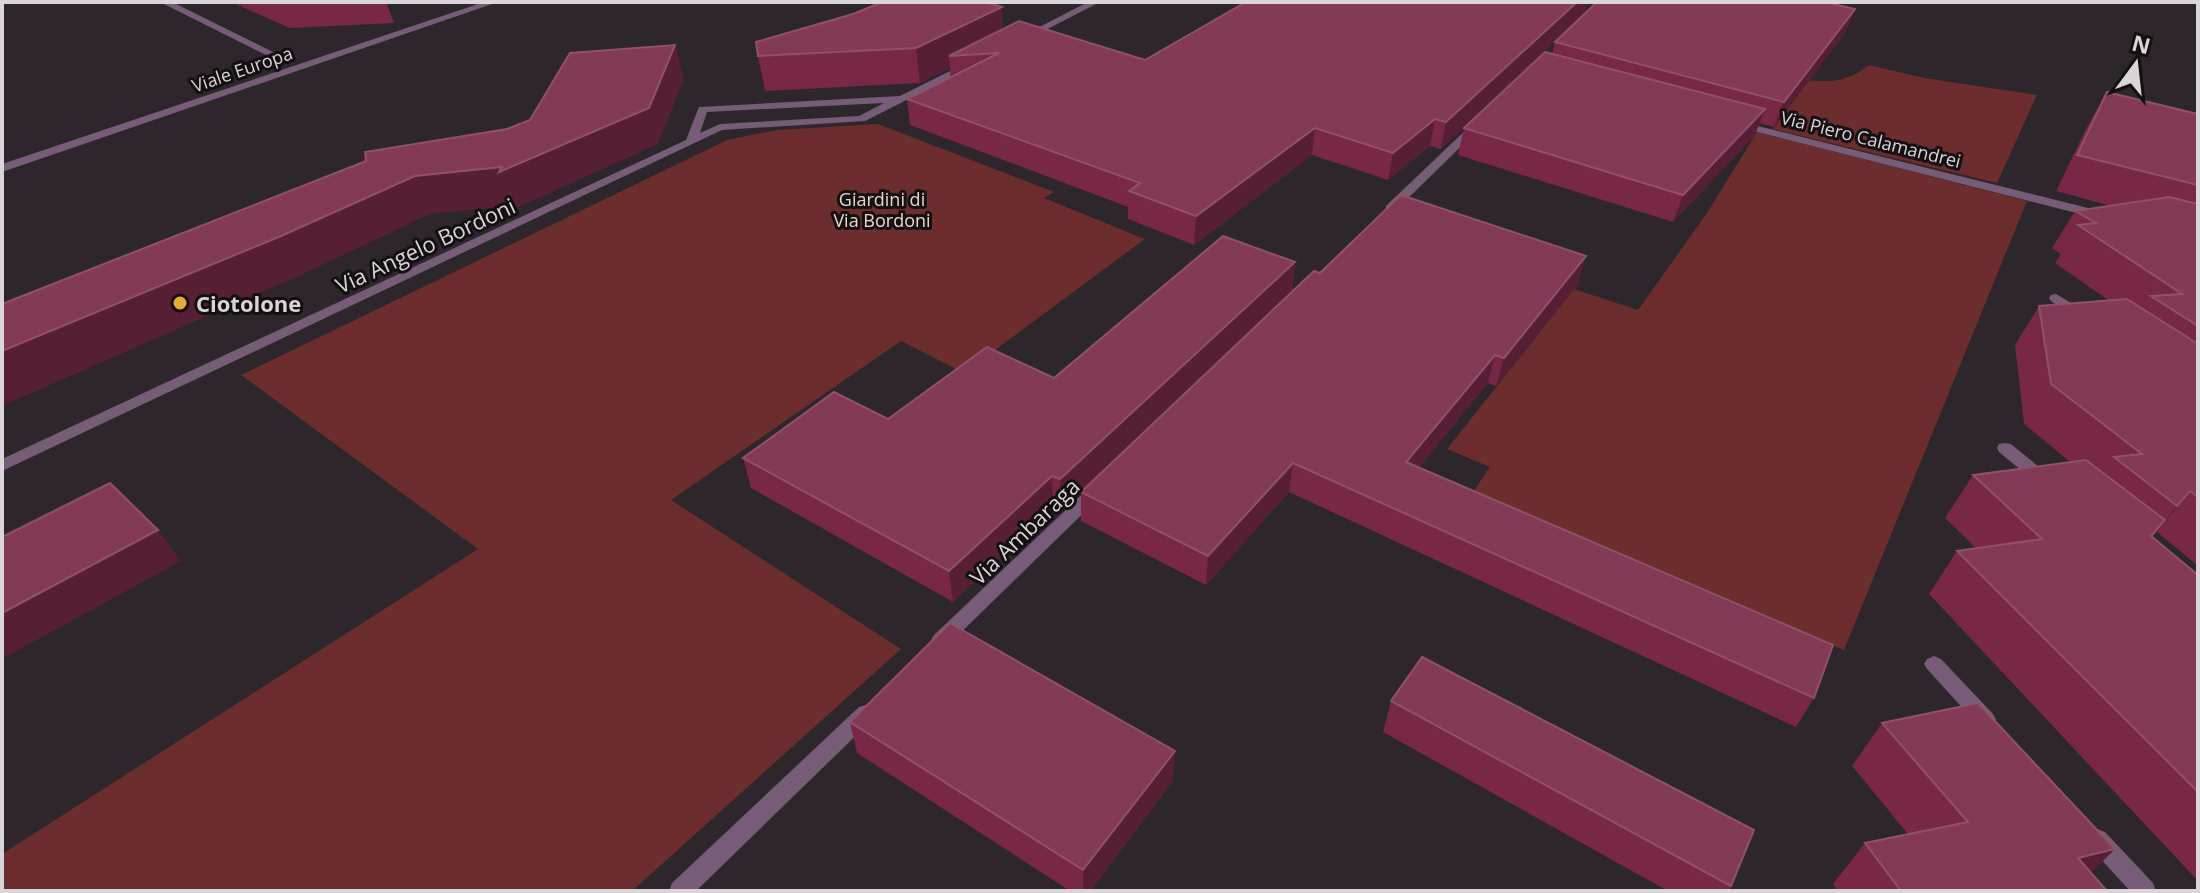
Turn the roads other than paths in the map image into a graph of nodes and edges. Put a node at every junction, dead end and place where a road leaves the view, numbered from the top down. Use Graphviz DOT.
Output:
graph roads {
  1 [pos="165,2"];
  2 [pos="493,2"];
  3 [pos="1095,2"];
  4 [pos="1012,43"];
  5 [pos="270,53"];
  6 [pos="985,57"];
  7 [pos="902,99"];
  8 [pos="1491,113"];
  9 [pos="1719,119"];
  10 [pos="691,142"];
  11 [pos="2,168"];
  12 [pos="2109,218"];
  13 [pos="1376,222"];
  14 [pos="2056,298"];
  15 [pos="2094,324"];
  16 [pos="2005,448"];
  17 [pos="2,466"];
  18 [pos="1114,474"];
  19 [pos="2053,488"];
  20 [pos="931,650"];
  21 [pos="1934,664"];
  22 [pos="874,705"];
  23 [pos="1997,732"];
  24 [pos="2082,823"];
  25 [pos="680,891"];
  26 [pos="2145,891"];
  1 -- 5 [label="street"];
  2 -- 11 [label="street, Viale Europa"];
  3 -- 4 [label="street"];
  6 -- 7 [label="street, Via Angelo Bordoni"];
  7 -- 10 [label="street, Via Angelo Bordoni"];
  7 -- 10 [label="street, Via Angelo Bordoni"];
  8 -- 13 [label="street"];
  9 -- 12 [label="street, Via Piero Calamandrei"];
  10 -- 17 [label="street, Via Angelo Bordoni"];
  14 -- 15 [label="street"];
  16 -- 19 [label="street"];
  18 -- 20 [label="street, Via Ambaraga"];
  21 -- 23 [label="street"];
  22 -- 25 [label="street"];
  24 -- 26 [label="street"];
}
